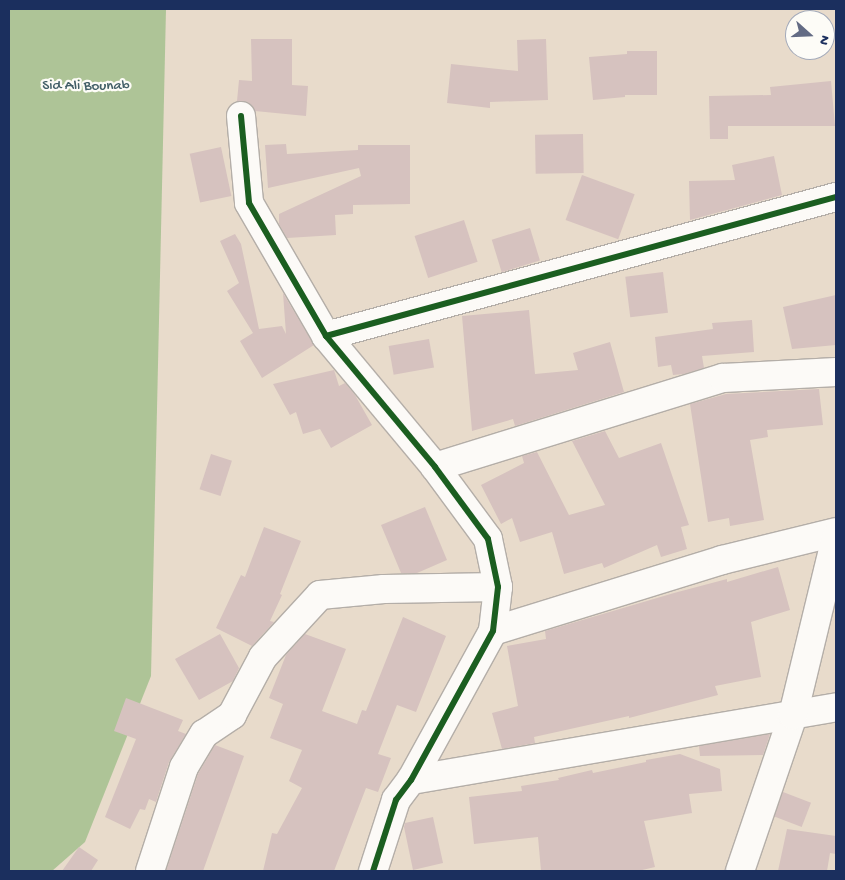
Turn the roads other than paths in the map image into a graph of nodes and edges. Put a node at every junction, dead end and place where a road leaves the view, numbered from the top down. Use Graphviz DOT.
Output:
graph roads {
  1 [pos="241,116"];
  2 [pos="836,197"];
  3 [pos="326,336"];
  4 [pos="836,372"];
  5 [pos="435,467"];
  6 [pos="836,532"];
  7 [pos="836,537"];
  8 [pos="498,587"];
  9 [pos="493,631"];
  10 [pos="836,707"];
  11 [pos="793,715"];
  12 [pos="411,780"];
  13 [pos="150,871"];
  14 [pos="373,871"];
  15 [pos="740,871"];
  1 -- 3 [label="street"];
  2 -- 3 [label="street"];
  3 -- 5 [label="street"];
  4 -- 5 [label="street"];
  5 -- 8 [label="street"];
  6 -- 9 [label="street"];
  7 -- 11 [label="street"];
  8 -- 9 [label="street"];
  8 -- 13 [label="street"];
  9 -- 12 [label="street"];
  10 -- 11 [label="street"];
  11 -- 12 [label="street"];
  11 -- 15 [label="street"];
  12 -- 14 [label="street"];
}
